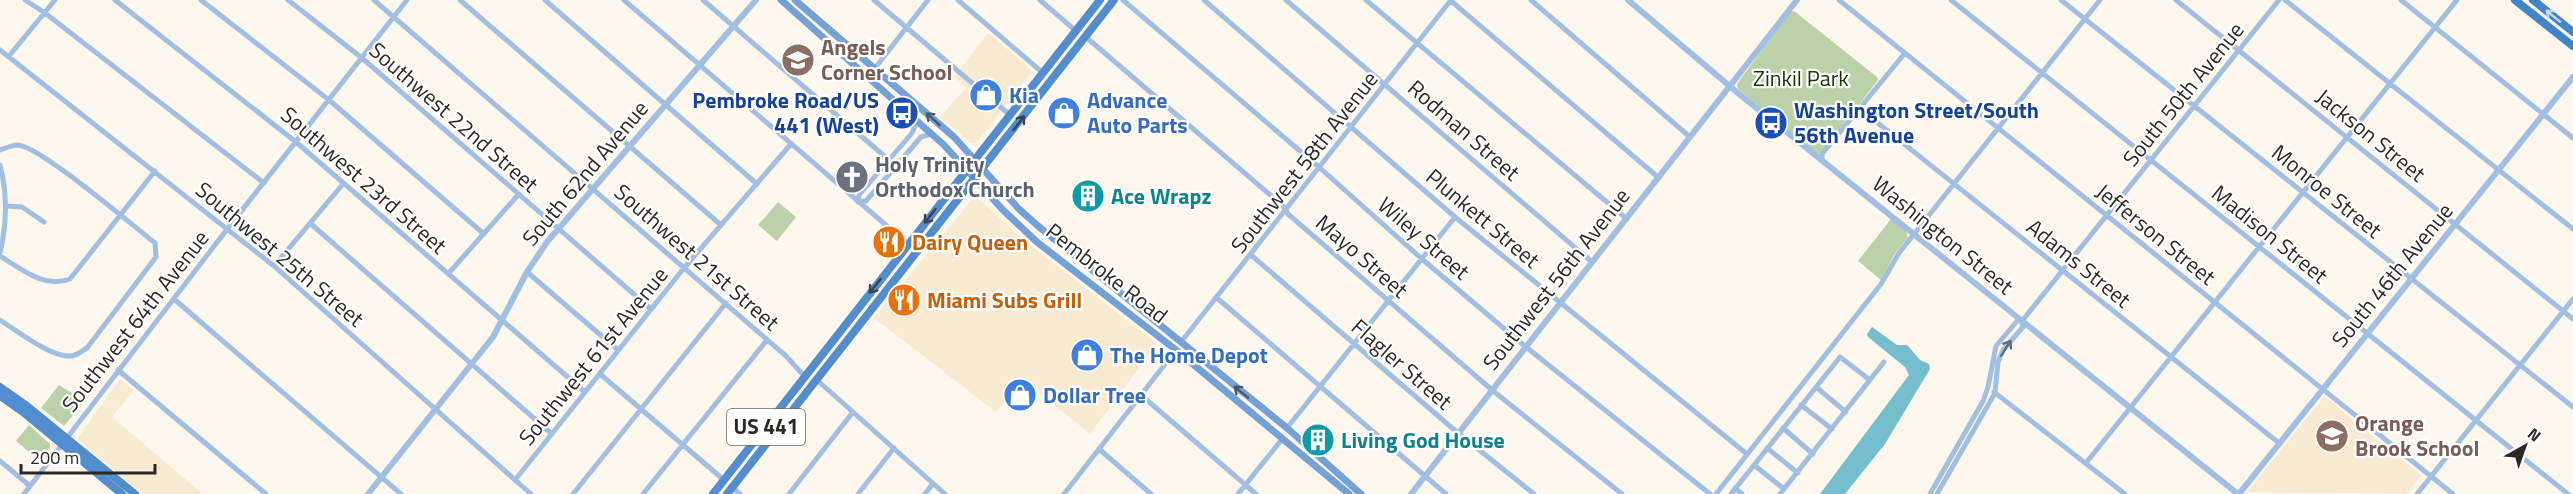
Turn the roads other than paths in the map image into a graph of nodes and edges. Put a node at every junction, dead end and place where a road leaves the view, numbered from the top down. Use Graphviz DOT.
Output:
graph roads {
  1 [pos="25,0"];
  2 [pos="55,0"];
  3 [pos="115,0"];
  4 [pos="201,0"];
  5 [pos="288,0"];
  6 [pos="374,0"];
  7 [pos="407,0"];
  8 [pos="460,0"];
  9 [pos="545,0"];
  10 [pos="624,0"];
  11 [pos="703,0"];
  12 [pos="756,0"];
  13 [pos="781,0"];
  14 [pos="795,0"];
  15 [pos="874,0"];
  16 [pos="928,0"];
  17 [pos="958,0"];
  18 [pos="1040,0"];
  19 [pos="1100,0"];
  20 [pos="1123,0"];
  21 [pos="1204,0"];
  22 [pos="1287,0"];
  23 [pos="1366,0"];
  24 [pos="1450,0"];
  25 [pos="1532,0"];
  26 [pos="1628,0"];
  27 [pos="1797,0"];
  28 [pos="1839,0"];
  29 [pos="1951,0"];
  30 [pos="2061,0"];
  31 [pos="2100,0"];
  32 [pos="2176,0"];
  33 [pos="2279,0"];
  34 [pos="2285,0"];
  35 [pos="2401,0"];
  36 [pos="2457,0"];
  37 [pos="2515,0"];
  38 [pos="2533,0"];
  39 [pos="1111,2"];
  40 [pos="45,13"];
  41 [pos="394,16"];
  42 [pos="2085,19"];
  43 [pos="734,27"];
  44 [pos="907,28"];
  45 [pos="2435,28"];
  46 [pos="1076,31"];
  47 [pos="2573,32"];
  48 [pos="819,34"];
  49 [pos="1086,38"];
  50 [pos="1417,43"];
  51 [pos="2573,46"];
  52 [pos="0,50"];
  53 [pos="2239,51"];
  54 [pos="1905,53"];
  55 [pos="9,56"];
  56 [pos="362,58"];
  57 [pos="699,66"];
  58 [pos="875,68"];
  59 [pos="1043,73"];
  60 [pos="2042,73"];
  61 [pos="2573,77"];
  62 [pos="2391,82"];
  63 [pos="1386,84"];
  64 [pos="1730,87"];
  65 [pos="329,100"];
  66 [pos="665,105"];
  67 [pos="2194,106"];
  68 [pos="1860,108"];
  69 [pos="1010,115"];
  70 [pos="2545,115"];
  71 [pos="913,119"];
  72 [pos="1352,127"];
  73 [pos="1999,128"];
  74 [pos="931,134"];
  75 [pos="1690,137"];
  76 [pos="2347,137"];
  77 [pos="2573,138"];
  78 [pos="296,142"];
  79 [pos="791,144"];
  80 [pos="630,146"];
  81 [pos="0,150"];
  82 [pos="1822,159"];
  83 [pos="889,160"];
  84 [pos="974,160"];
  85 [pos="2151,160"];
  86 [pos="0,165"];
  87 [pos="896,166"];
  88 [pos="1320,168"];
  89 [pos="983,169"];
  90 [pos="967,170"];
  91 [pos="155,171"];
  92 [pos="2499,172"];
  93 [pos="1659,178"];
  94 [pos="975,179"];
  95 [pos="264,183"];
  96 [pos="343,184"];
  97 [pos="757,184"];
  98 [pos="1954,184"];
  99 [pos="594,189"];
  100 [pos="2303,192"];
  101 [pos="518,195"];
  102 [pos="858,202"];
  103 [pos="7,206"];
  104 [pos="1286,211"];
  105 [pos="120,214"];
  106 [pos="2107,215"];
  107 [pos="1455,217"];
  108 [pos="1627,219"];
  109 [pos="44,222"];
  110 [pos="310,224"];
  111 [pos="721,225"];
  112 [pos="2456,225"];
  113 [pos="228,228"];
  114 [pos="559,229"];
  115 [pos="2573,229"];
  116 [pos="484,234"];
  117 [pos="1914,234"];
  118 [pos="908,244"];
  119 [pos="2259,247"];
  120 [pos="0,255"];
  121 [pos="1251,255"];
  122 [pos="1422,259"];
  123 [pos="1592,262"];
  124 [pos="274,266"];
  125 [pos="684,268"];
  126 [pos="2062,271"];
  127 [pos="527,272"];
  128 [pos="448,274"];
  129 [pos="2412,279"];
  130 [pos="174,298"];
  131 [pos="1217,298"];
  132 [pos="2573,299"];
  133 [pos="1388,301"];
  134 [pos="2214,302"];
  135 [pos="726,303"];
  136 [pos="862,303"];
  137 [pos="1560,303"];
  138 [pos="651,309"];
  139 [pos="2563,311"];
  140 [pos="1135,318"];
  141 [pos="2573,319"];
  142 [pos="0,320"];
  143 [pos="503,321"];
  144 [pos="2022,321"];
  145 [pos="858,328"];
  146 [pos="2367,334"];
  147 [pos="767,340"];
  148 [pos="1181,342"];
  149 [pos="1354,345"];
  150 [pos="1526,347"];
  151 [pos="618,350"];
  152 [pos="1176,350"];
  153 [pos="2170,357"];
  154 [pos="818,360"];
  155 [pos="1884,362"];
  156 [pos="473,364"];
  157 [pos="2520,366"];
  158 [pos="118,370"];
  159 [pos="600,374"];
  160 [pos="1219,374"];
  161 [pos="805,377"];
  162 [pos="817,380"];
  163 [pos="1870,380"];
  164 [pos="0,387"];
  165 [pos="1321,387"];
  166 [pos="1816,387"];
  167 [pos="1988,387"];
  168 [pos="2322,389"];
  169 [pos="1492,390"];
  170 [pos="585,392"];
  171 [pos="1995,393"];
  172 [pos="1141,395"];
  173 [pos="0,396"];
  174 [pos="804,396"];
  175 [pos="1243,405"];
  176 [pos="1802,405"];
  177 [pos="2130,407"];
  178 [pos="2573,407"];
  179 [pos="641,408"];
  180 [pos="435,409"];
  181 [pos="853,412"];
  182 [pos="1846,412"];
  183 [pos="2476,421"];
  184 [pos="1287,428"];
  185 [pos="1783,429"];
  186 [pos="1832,429"];
  187 [pos="1458,433"];
  188 [pos="552,434"];
  189 [pos="1283,438"];
  190 [pos="64,441"];
  191 [pos="2279,443"];
  192 [pos="682,445"];
  193 [pos="894,448"];
  194 [pos="1767,448"];
  195 [pos="1099,449"];
  196 [pos="1747,454"];
  197 [pos="1813,454"];
  198 [pos="1320,459"];
  199 [pos="0,461"];
  200 [pos="2086,463"];
  201 [pos="1754,465"];
  202 [pos="1798,473"];
  203 [pos="1424,476"];
  204 [pos="382,477"];
  205 [pos="2431,477"];
  206 [pos="515,480"];
  207 [pos="724,480"];
  208 [pos="933,483"];
  209 [pos="1245,485"];
  210 [pos="30,486"];
  211 [pos="1735,488"];
  212 [pos="730,490"];
  213 [pos="1782,491"];
  214 [pos="24,494"];
  215 [pos="122,494"];
  216 [pos="135,494"];
  217 [pos="266,494"];
  218 [pos="368,494"];
  219 [pos="401,494"];
  220 [pos="531,494"];
  221 [pos="573,494"];
  222 [pos="643,494"];
  223 [pos="713,494"];
  224 [pos="740,494"];
  225 [pos="789,494"];
  226 [pos="858,494"];
  227 [pos="925,494"];
  228 [pos="945,494"];
  229 [pos="1064,494"];
  230 [pos="1151,494"];
  231 [pos="1238,494"];
  232 [pos="1256,494"];
  233 [pos="1349,494"];
  234 [pos="1361,494"];
  235 [pos="1411,494"];
  236 [pos="1446,494"];
  237 [pos="1534,494"];
  238 [pos="1622,494"];
  239 [pos="1710,494"];
  240 [pos="1716,494"];
  241 [pos="1731,494"];
  242 [pos="1742,494"];
  243 [pos="1930,494"];
  244 [pos="1937,494"];
  245 [pos="2125,494"];
  246 [pos="2238,494"];
  247 [pos="2417,494"];
  248 [pos="2453,494"];
  249 [pos="2568,494"];
  1 -- 40 [label="street"];
  2 -- 40 [label="street"];
  3 -- 78 [label="street, Southwest 23rd Street"];
  4 -- 65 [label="street"];
  5 -- 56 [label="street, Southwest 22nd Street"];
  6 -- 41 [label="street, Southwest 21st Street"];
  7 -- 41 [label="street, Southwest 64th Avenue"];
  8 -- 80 [label="street"];
  9 -- 66 [label="street"];
  10 -- 57 [label="street"];
  11 -- 43 [label="street"];
  12 -- 43 [label="street, South 62nd Avenue"];
  13 -- 48 [label="main road, Pembroke Road"];
  14 -- 58 [label="main road, Pembroke Road"];
  15 -- 44 [label="street"];
  16 -- 44 [label="street"];
  17 -- 59 [label="street"];
  18 -- 46 [label="street"];
  19 -- 46 [label="main road, US 441"];
  20 -- 88 [label="street, Wiley Street"];
  21 -- 72 [label="street, Plunkett Street"];
  22 -- 63 [label="street, Rodman Street"];
  23 -- 50 [label="street"];
  24 -- 50 [label="street, Southwest 58th Avenue"];
  24 -- 93 [label="street"];
  25 -- 75 [label="street"];
  26 -- 64 [label="street, Washington Street"];
  27 -- 64 [label="street, Southwest 56th Avenue"];
  28 -- 54 [label="street, Jefferson Street"];
  29 -- 60 [label="street, Madison Street"];
  30 -- 42 [label="street, Monroe Street"];
  31 -- 42 [label="street"];
  32 -- 53 [label="street, Jackson Street"];
  33 -- 53 [label="street, South 50th Avenue"];
  34 -- 62 [label="street"];
  35 -- 45 [label="street"];
  36 -- 45 [label="street"];
  37 -- 51 [label="highway"];
  47 -- 38 [label="highway, one-way"];
  39 -- 49 [label="main road, US 441"];
  40 -- 55 [label="street"];
  40 -- 95 [label="street"];
  41 -- 56 [label="street, Southwest 64th Avenue"];
  41 -- 99 [label="street, Southwest 21st Street"];
  42 -- 60 [label="street"];
  42 -- 67 [label="street, Monroe Street"];
  43 -- 57 [label="street, South 62nd Avenue"];
  43 -- 83 [label="street"];
  44 -- 58 [label="street"];
  44 -- 69 [label="street"];
  45 -- 62 [label="street"];
  45 -- 70 [label="street"];
  46 -- 59 [label="main road, US 441"];
  48 -- 58 [label="main road"];
  48 -- 71 [label="main road, Pembroke Road"];
  89 -- 49 [label="main road, US 441, one-way"];
  49 -- 104 [label="street, Mayo Street"];
  50 -- 63 [label="street, Southwest 58th Avenue"];
  50 -- 108 [label="street"];
  52 -- 55 [label="street, Southwest 25th Street"];
  53 -- 67 [label="street, South 50th Avenue"];
  53 -- 76 [label="street, Jackson Street"];
  54 -- 68 [label="street"];
  54 -- 73 [label="street, Jefferson Street"];
  55 -- 91 [label="street, Southwest 25th Street"];
  56 -- 65 [label="street, Southwest 64th Avenue"];
  56 -- 101 [label="street, Southwest 22nd Street"];
  57 -- 66 [label="street, South 62nd Avenue"];
  57 -- 79 [label="street"];
  84 -- 58 [label="main road, Pembroke Road, one-way"];
  59 -- 69 [label="main road, US 441"];
  60 -- 73 [label="street"];
  60 -- 85 [label="street, Madison Street"];
  61 -- 70 [label="street, South 46th Avenue"];
  62 -- 76 [label="street"];
  62 -- 92 [label="street"];
  63 -- 72 [label="street, Southwest 58th Avenue"];
  63 -- 123 [label="street, Rodman Street"];
  64 -- 75 [label="street, Southwest 56th Avenue"];
  64 -- 82 [label="street, Washington Street"];
  65 -- 78 [label="street, Southwest 64th Avenue"];
  65 -- 116 [label="street"];
  66 -- 80 [label="street, South 62nd Avenue"];
  66 -- 97 [label="street"];
  67 -- 85 [label="street, South 50th Avenue"];
  67 -- 100 [label="street, Monroe Street"];
  68 -- 82 [label="street"];
  68 -- 98 [label="street, Adams Street"];
  69 -- 84 [label="main road, US 441"];
  70 -- 77 [label="street"];
  70 -- 92 [label="street, South 46th Avenue"];
  71 -- 74 [label="main road, Pembroke Road"];
  71 -- 83 [label="street"];
  72 -- 88 [label="street, Southwest 58th Avenue"];
  72 -- 107 [label="street, Plunkett Street"];
  73 -- 98 [label="street"];
  73 -- 106 [label="street, Jefferson Street"];
  74 -- 87 [label="street"];
  74 -- 90 [label="main road, Pembroke Road"];
  75 -- 93 [label="street, Southwest 56th Avenue"];
  76 -- 100 [label="street"];
  76 -- 112 [label="street, Jackson Street"];
  78 -- 95 [label="street, Southwest 64th Avenue"];
  78 -- 96 [label="street, Southwest 23rd Street"];
  79 -- 97 [label="street, Southwest 61st Avenue"];
  79 -- 102 [label="street"];
  80 -- 99 [label="street, South 62nd Avenue"];
  80 -- 111 [label="street"];
  81 -- 105 [label="street"];
  82 -- 117 [label="street, Washington Street"];
  83 -- 87 [label="street"];
  83 -- 102 [label="street"];
  84 -- 89 [label="main road, Pembroke Road"];
  84 -- 90 [label="main road, US 441"];
  85 -- 106 [label="street, South 50th Avenue"];
  85 -- 119 [label="street, Madison Street"];
  86 -- 103 [label="street"];
  87 -- 102 [label="street"];
  88 -- 104 [label="street, Southwest 58th Avenue"];
  88 -- 122 [label="street, Wiley Street"];
  89 -- 94 [label="main road, US 441"];
  89 -- 148 [label="main road, Pembroke Road"];
  90 -- 94 [label="main road, Pembroke Road"];
  90 -- 118 [label="main road, US 441, one-way"];
  91 -- 105 [label="street"];
  91 -- 113 [label="street, Southwest 25th Street"];
  92 -- 112 [label="street, South 46th Avenue"];
  92 -- 115 [label="street"];
  93 -- 108 [label="street, Southwest 56th Avenue"];
  94 -- 140 [label="main road, Pembroke Road"];
  94 -- 145 [label="main road, US 441"];
  95 -- 113 [label="street, Southwest 64th Avenue"];
  96 -- 110 [label="street"];
  96 -- 128 [label="street, Southwest 23rd Street"];
  97 -- 111 [label="street, Southwest 61st Avenue"];
  98 -- 117 [label="street"];
  98 -- 126 [label="street, Adams Street"];
  99 -- 114 [label="street, South 62nd Avenue"];
  99 -- 125 [label="street, Southwest 21st Street"];
  100 -- 119 [label="street"];
  100 -- 129 [label="street, Monroe Street"];
  101 -- 114 [label="street, Southwest 22nd Street"];
  101 -- 116 [label="street"];
  102 -- 118 [label="street"];
  103 -- 109 [label="street"];
  103 -- 120 [label="street"];
  104 -- 121 [label="street, Southwest 58th Avenue"];
  104 -- 133 [label="street, Mayo Street"];
  105 -- 120 [label="street"];
  105 -- 142 [label="street"];
  106 -- 126 [label="street, South 50th Avenue"];
  106 -- 134 [label="street, Jefferson Street"];
  107 -- 122 [label="street"];
  107 -- 137 [label="street, Plunkett Street"];
  108 -- 123 [label="street, Southwest 56th Avenue"];
  110 -- 124 [label="street"];
  110 -- 156 [label="street"];
  111 -- 125 [label="street, Southwest 61st Avenue"];
  112 -- 129 [label="street, South 46th Avenue"];
  112 -- 139 [label="street, Jackson Street"];
  113 -- 124 [label="street, Southwest 25th Street"];
  113 -- 130 [label="street, Southwest 64th Avenue"];
  114 -- 127 [label="street, South 62nd Avenue"];
  114 -- 138 [label="street, Southwest 22nd Street"];
  116 -- 128 [label="street"];
  117 -- 144 [label="street, Washington Street"];
  117 -- 196 [label="street"];
  118 -- 136 [label="main road, US 441, one-way"];
  119 -- 134 [label="street"];
  119 -- 146 [label="street, Madison Street"];
  121 -- 131 [label="street, Southwest 58th Avenue"];
  121 -- 149 [label="street, Flagler Street"];
  122 -- 133 [label="street"];
  122 -- 150 [label="street, Wiley Street"];
  123 -- 137 [label="street, Southwest 56th Avenue"];
  124 -- 180 [label="street, Southwest 25th Street"];
  125 -- 135 [label="street, Southwest 21st Street"];
  125 -- 138 [label="street, Southwest 61st Avenue"];
  126 -- 144 [label="street, South 50th Avenue"];
  126 -- 153 [label="street, Adams Street"];
  127 -- 143 [label="street, South 62nd Avenue"];
  127 -- 151 [label="street"];
  128 -- 143 [label="street, Southwest 23rd Street"];
  129 -- 146 [label="street, South 46th Avenue"];
  129 -- 157 [label="street, Monroe Street"];
  130 -- 158 [label="street, Southwest 64th Avenue"];
  130 -- 204 [label="street"];
  131 -- 148 [label="street, Southwest 58th Avenue"];
  131 -- 165 [label="street"];
  132 -- 139 [label="street"];
  133 -- 149 [label="street"];
  133 -- 169 [label="street, Mayo Street"];
  134 -- 153 [label="street"];
  134 -- 168 [label="street, Jefferson Street"];
  135 -- 147 [label="street, Southwest 21st Street"];
  135 -- 179 [label="street"];
  136 -- 145 [label="main road"];
  136 -- 154 [label="main road, US 441"];
  137 -- 150 [label="street, Southwest 56th Avenue"];
  137 -- 196 [label="street, Plunkett Street"];
  138 -- 151 [label="street, Southwest 61st Avenue"];
  139 -- 141 [label="street, Jackson Street"];
  139 -- 157 [label="street"];
  140 -- 148 [label="main road"];
  140 -- 152 [label="main road, Pembroke Road"];
  143 -- 156 [label="street, South 62nd Avenue"];
  143 -- 170 [label="street, Southwest 23rd Street"];
  144 -- 167 [label="street"];
  171 -- 144 [label="street, one-way"];
  144 -- 177 [label="street, Washington Street"];
  145 -- 162 [label="main road, US 441"];
  146 -- 168 [label="street, South 46th Avenue"];
  146 -- 183 [label="street, Madison Street"];
  147 -- 161 [label="street, Southwest 21st Street"];
  147 -- 192 [label="street"];
  148 -- 160 [label="main road"];
  149 -- 165 [label="street"];
  149 -- 187 [label="street, Flagler Street"];
  150 -- 169 [label="street, Southwest 56th Avenue"];
  150 -- 239 [label="street, Wiley Street"];
  151 -- 159 [label="street, Southwest 61st Avenue"];
  152 -- 160 [label="main road"];
  152 -- 172 [label="street"];
  152 -- 175 [label="main road"];
  153 -- 177 [label="street"];
  153 -- 191 [label="street, Adams Street"];
  154 -- 161 [label="main road, US 441"];
  154 -- 162 [label="main road"];
  155 -- 163 [label="street"];
  156 -- 180 [label="street, South 62nd Avenue"];
  156 -- 188 [label="street"];
  157 -- 178 [label="street, Monroe Street"];
  157 -- 183 [label="street"];
  158 -- 190 [label="street, Southwest 64th Avenue"];
  158 -- 217 [label="street"];
  159 -- 170 [label="street, Southwest 61st Avenue"];
  159 -- 179 [label="street"];
  184 -- 160 [label="main road, one-way"];
  161 -- 174 [label="main road"];
  161 -- 207 [label="main road, US 441"];
  162 -- 174 [label="main road, US 441"];
  162 -- 181 [label="street"];
  163 -- 166 [label="street"];
  163 -- 182 [label="street"];
  164 -- 190 [label="main road"];
  165 -- 184 [label="street"];
  165 -- 203 [label="street"];
  166 -- 176 [label="street"];
  166 -- 182 [label="street"];
  167 -- 171 [label="street"];
  167 -- 243 [label="street"];
  168 -- 191 [label="street, South 46th Avenue"];
  168 -- 205 [label="street, Jefferson Street"];
  169 -- 187 [label="street, Southwest 56th Avenue"];
  169 -- 238 [label="street, Mayo Street"];
  170 -- 188 [label="street, Southwest 61st Avenue"];
  171 -- 200 [label="street"];
  171 -- 244 [label="street"];
  172 -- 195 [label="street"];
  172 -- 209 [label="street"];
  173 -- 190 [label="main road"];
  174 -- 212 [label="main road, US 441"];
  175 -- 184 [label="main road"];
  175 -- 189 [label="main road"];
  176 -- 185 [label="street"];
  176 -- 186 [label="street"];
  177 -- 200 [label="street"];
  177 -- 246 [label="street, Washington Street"];
  179 -- 192 [label="street"];
  179 -- 221 [label="street"];
  180 -- 204 [label="street, South 62nd Avenue"];
  180 -- 206 [label="street, Southwest 25th Street"];
  181 -- 193 [label="street"];
  181 -- 225 [label="street"];
  182 -- 186 [label="street"];
  183 -- 205 [label="street"];
  183 -- 249 [label="street, Madison Street"];
  184 -- 198 [label="main road"];
  185 -- 194 [label="street"];
  185 -- 197 [label="street"];
  186 -- 197 [label="street"];
  187 -- 203 [label="street, Southwest 56th Avenue"];
  187 -- 237 [label="street, Flagler Street"];
  188 -- 206 [label="street, Southwest 61st Avenue"];
  189 -- 198 [label="main road"];
  189 -- 209 [label="street"];
  189 -- 233 [label="main road"];
  190 -- 210 [label="street, Southwest 64th Avenue"];
  190 -- 215 [label="main road"];
  190 -- 216 [label="main road"];
  191 -- 246 [label="street, South 46th Avenue"];
  192 -- 207 [label="street"];
  192 -- 222 [label="street"];
  193 -- 208 [label="street"];
  193 -- 226 [label="street"];
  194 -- 201 [label="street"];
  194 -- 202 [label="street"];
  195 -- 229 [label="street"];
  195 -- 230 [label="street"];
  196 -- 240 [label="street"];
  197 -- 202 [label="street"];
  198 -- 234 [label="main road"];
  199 -- 210 [label="street"];
  200 -- 245 [label="street"];
  201 -- 211 [label="street"];
  201 -- 213 [label="street"];
  202 -- 213 [label="street"];
  203 -- 235 [label="street, Southwest 56th Avenue"];
  203 -- 236 [label="street"];
  204 -- 218 [label="street, South 62nd Avenue"];
  204 -- 219 [label="street"];
  205 -- 247 [label="street"];
  205 -- 248 [label="street, Jefferson Street"];
  206 -- 220 [label="street, Southwest 25th Street"];
  207 -- 223 [label="main road, US 441"];
  208 -- 227 [label="street"];
  208 -- 228 [label="street"];
  209 -- 231 [label="street"];
  209 -- 232 [label="street"];
  210 -- 214 [label="street, Southwest 64th Avenue"];
  211 -- 241 [label="street"];
  211 -- 242 [label="street"];
  212 -- 224 [label="street"];
}
